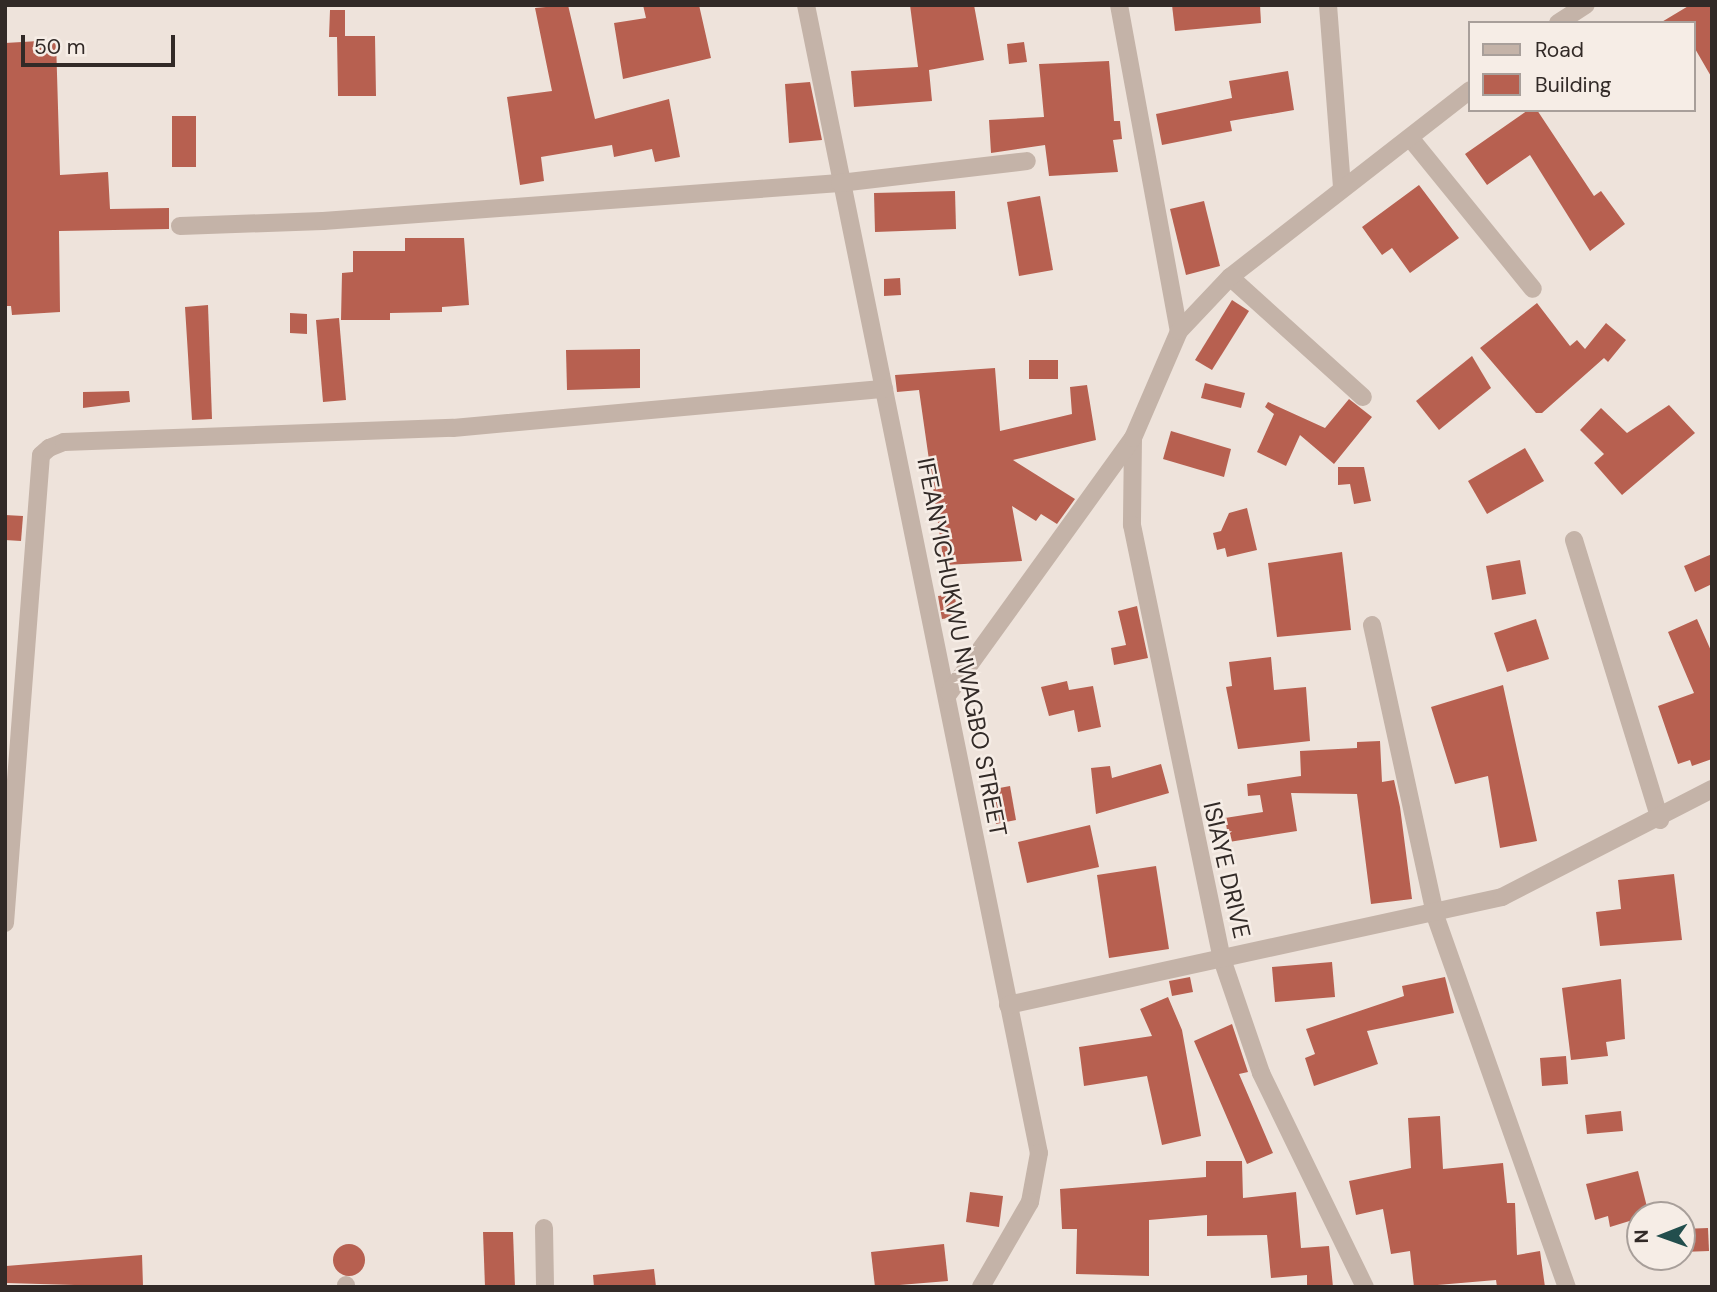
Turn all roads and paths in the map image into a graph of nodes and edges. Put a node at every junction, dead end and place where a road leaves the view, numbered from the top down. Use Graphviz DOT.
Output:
graph roads {
  1 [pos="806,5"];
  2 [pos="1119,5"];
  3 [pos="1328,5"];
  4 [pos="1587,5"];
  5 [pos="1561,21"];
  6 [pos="1468,92"];
  7 [pos="1411,139"];
  8 [pos="1027,160"];
  9 [pos="840,183"];
  10 [pos="1342,185"];
  11 [pos="180,226"];
  12 [pos="1230,277"];
  13 [pos="1533,289"];
  14 [pos="1179,331"];
  15 [pos="884,389"];
  16 [pos="1363,397"];
  17 [pos="1133,438"];
  18 [pos="1574,540"];
  19 [pos="1372,625"];
  20 [pos="949,693"];
  21 [pos="1712,789"];
  22 [pos="1660,820"];
  23 [pos="1435,915"];
  24 [pos="5,923"];
  25 [pos="1222,959"];
  26 [pos="1008,1005"];
  27 [pos="544,1228"];
  28 [pos="545,1287"];
  29 [pos="981,1287"];
  30 [pos="1365,1287"];
  31 [pos="1567,1287"];
  1 -- 9 [label="street, IFEANYICHUKWU NWAGBO STREET"];
  2 -- 14 [label="street"];
  3 -- 10 [label="street"];
  4 -- 5 [label="street"];
  6 -- 7 [label="street"];
  7 -- 10 [label="street"];
  7 -- 13 [label="street"];
  8 -- 9 [label="street"];
  9 -- 11 [label="street"];
  9 -- 15 [label="street, IFEANYICHUKWU NWAGBO STREET"];
  10 -- 12 [label="street"];
  12 -- 14 [label="street"];
  12 -- 16 [label="street"];
  14 -- 17 [label="street"];
  15 -- 20 [label="street, IFEANYICHUKWU NWAGBO STREET"];
  15 -- 24 [label="street"];
  17 -- 20 [label="street"];
  17 -- 25 [label="street, ISIAYE DRIVE"];
  18 -- 22 [label="street"];
  19 -- 23 [label="street"];
  20 -- 26 [label="street, IFEANYICHUKWU NWAGBO STREET"];
  21 -- 22 [label="street"];
  22 -- 23 [label="street"];
  23 -- 25 [label="street"];
  23 -- 31 [label="street"];
  25 -- 26 [label="street"];
  25 -- 30 [label="street, ISIAYE DRIVE"];
  26 -- 29 [label="street, IFEANYICHUKWU NWAGBO STREET"];
  27 -- 28 [label="street"];
}
